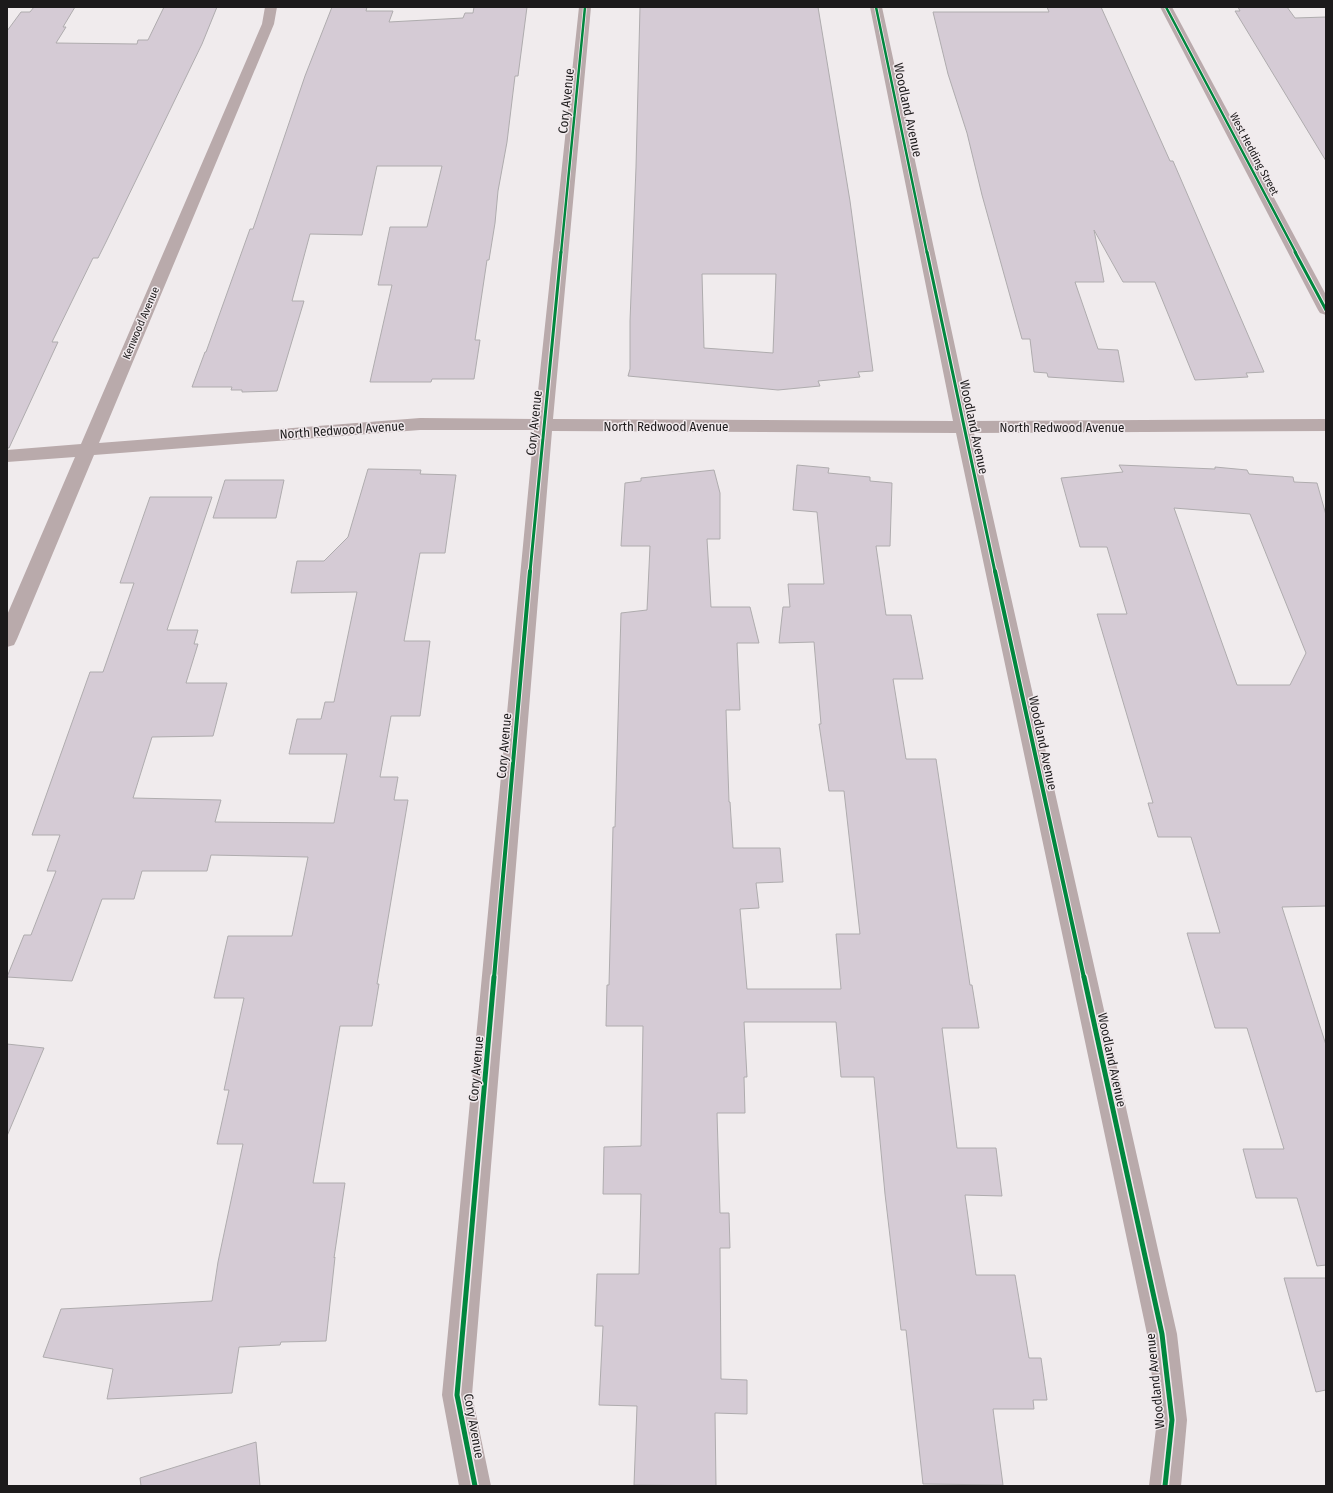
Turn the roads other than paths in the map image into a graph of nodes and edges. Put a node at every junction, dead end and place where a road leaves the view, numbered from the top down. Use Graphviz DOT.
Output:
graph roads {
  1 [pos="271,7"];
  2 [pos="585,7"];
  3 [pos="876,7"];
  4 [pos="1166,7"];
  5 [pos="1326,310"];
  6 [pos="1326,425"];
  7 [pos="543,426"];
  8 [pos="964,427"];
  9 [pos="87,449"];
  10 [pos="7,456"];
  11 [pos="7,639"];
  12 [pos="475,1486"];
  13 [pos="1165,1486"];
  1 -- 9 [label="street, Kenwood Avenue"];
  2 -- 7 [label="street, Cory Avenue"];
  3 -- 8 [label="street, Woodland Avenue"];
  4 -- 5 [label="main road, West Hedding Street"];
  6 -- 8 [label="street, North Redwood Avenue"];
  7 -- 8 [label="street, North Redwood Avenue"];
  7 -- 9 [label="street, North Redwood Avenue"];
  7 -- 12 [label="street, Cory Avenue"];
  8 -- 13 [label="street, Woodland Avenue"];
  9 -- 10 [label="street, North Redwood Avenue"];
  9 -- 11 [label="street, Kenwood Avenue"];
}
